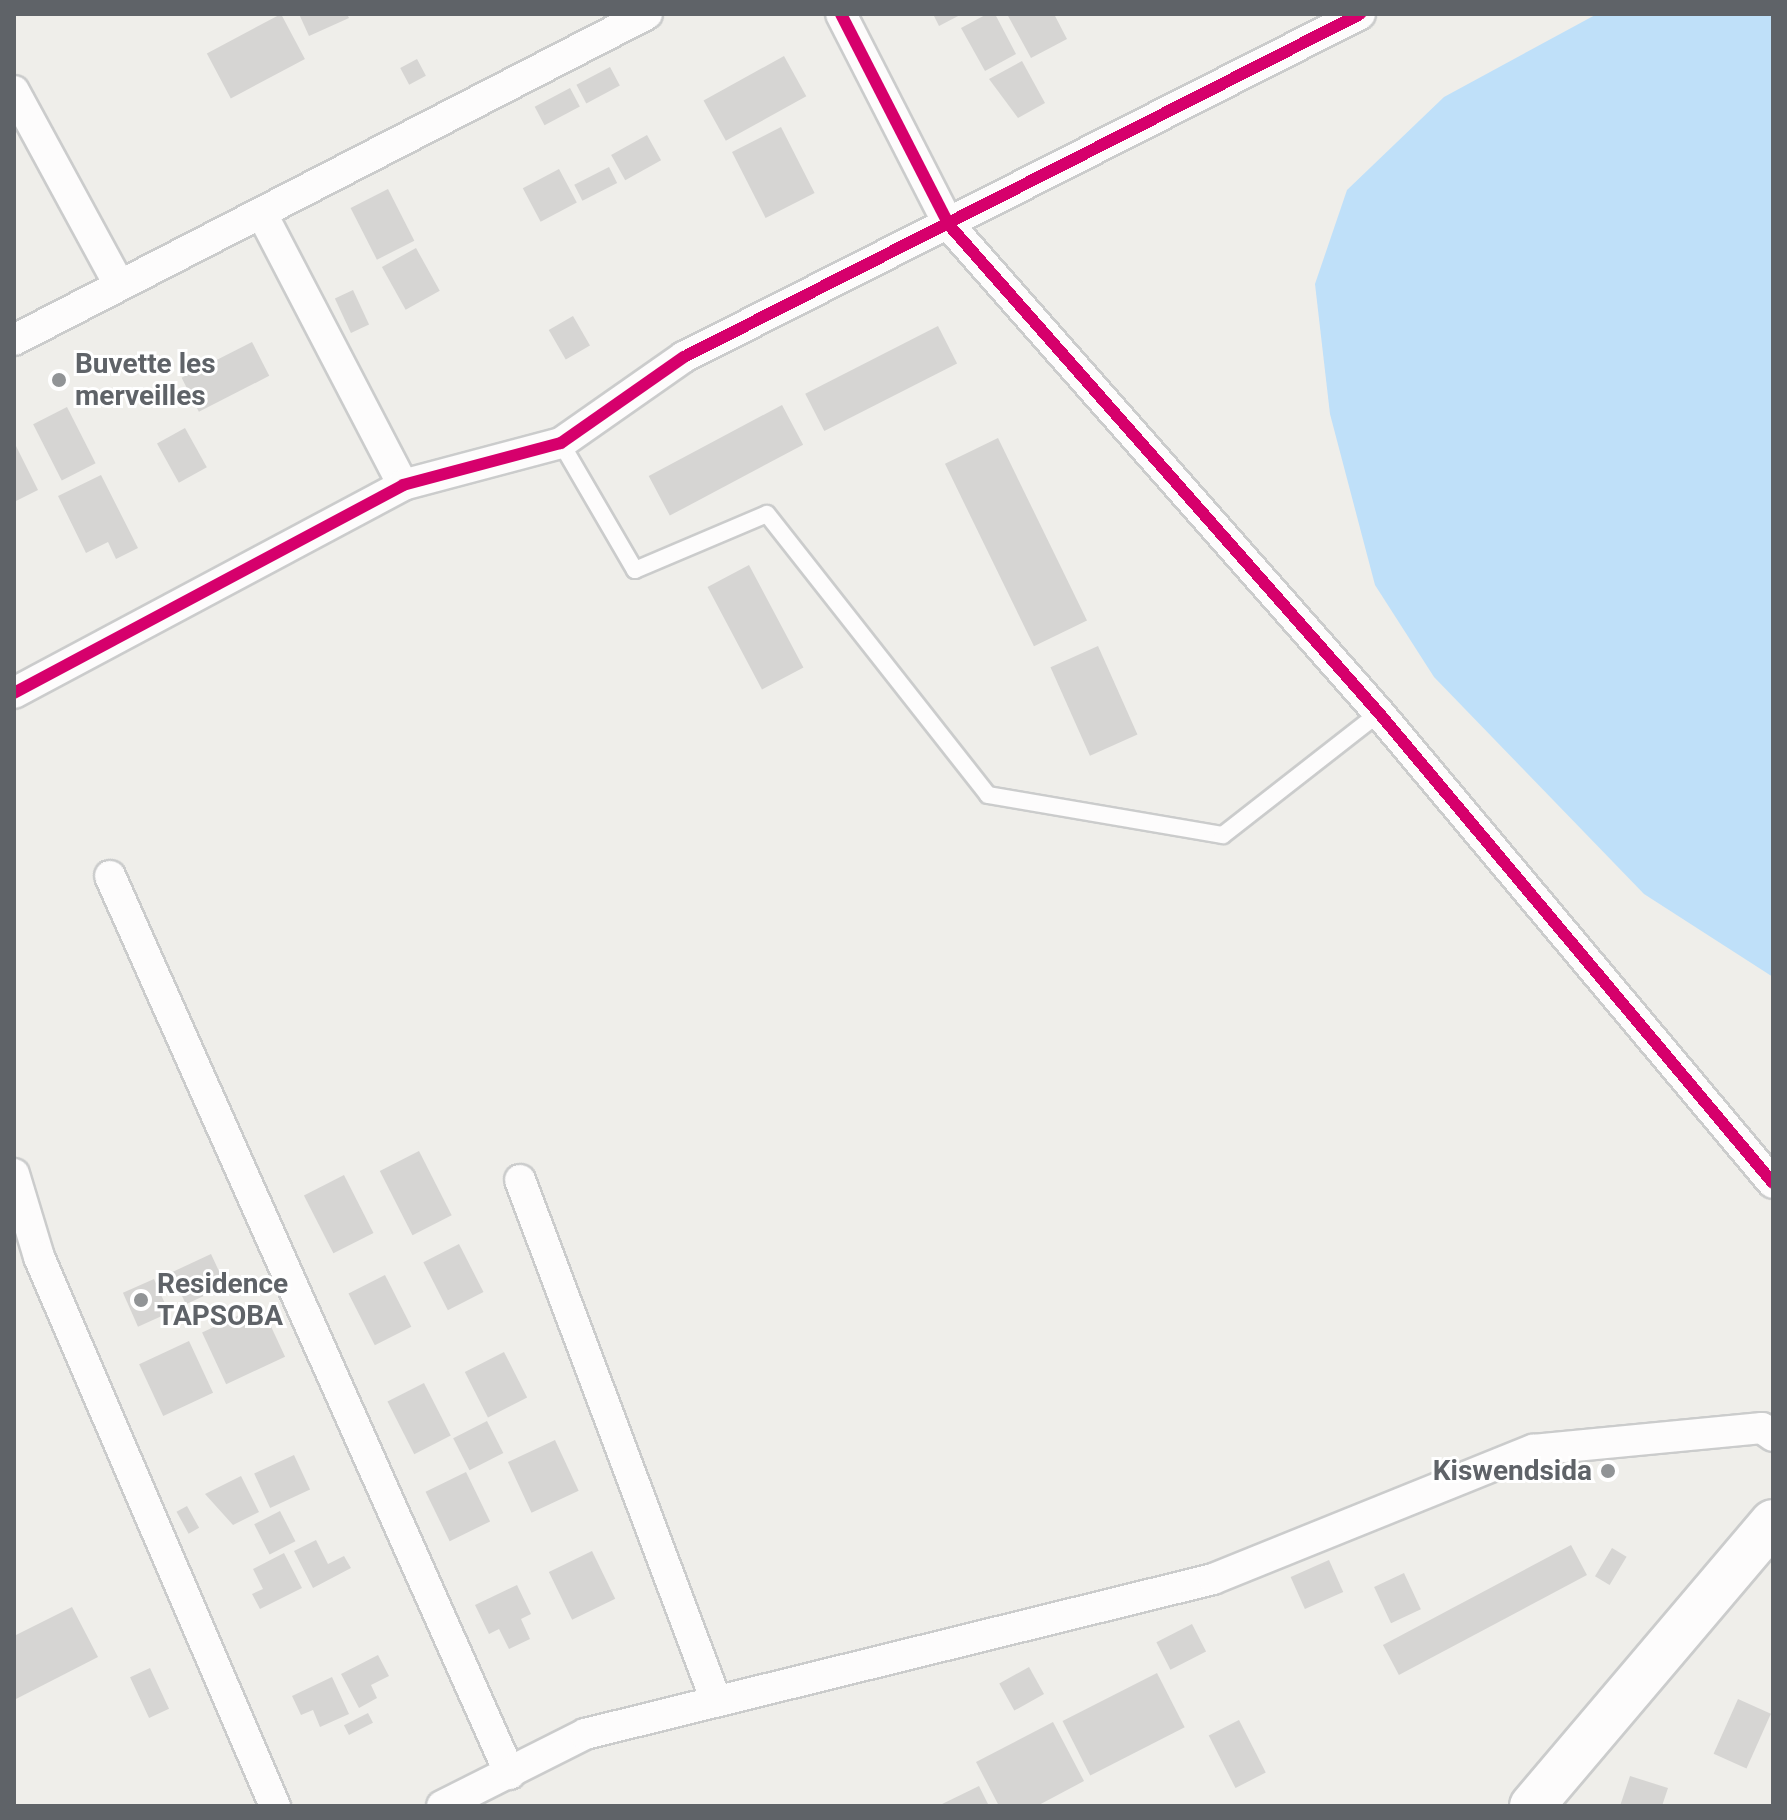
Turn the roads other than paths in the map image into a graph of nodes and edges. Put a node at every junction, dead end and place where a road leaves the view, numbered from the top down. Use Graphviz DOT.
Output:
graph roads {
  1 [pos="647,14"];
  2 [pos="841,14"];
  3 [pos="1360,14"];
  4 [pos="14,91"];
  5 [pos="263,216"];
  6 [pos="949,225"];
  7 [pos="119,284"];
  8 [pos="14,340"];
  9 [pos="561,443"];
  10 [pos="403,485"];
  11 [pos="14,693"];
  12 [pos="1379,713"];
  13 [pos="110,876"];
  14 [pos="14,1174"];
  15 [pos="520,1180"];
  16 [pos="1773,1183"];
  17 [pos="1773,1436"];
  18 [pos="1773,1522"];
  19 [pos="715,1698"];
  20 [pos="510,1774"];
  21 [pos="275,1806"];
  22 [pos="442,1806"];
  23 [pos="1532,1806"];
  1 -- 5 [label="street"];
  2 -- 6 [label="street"];
  3 -- 6 [label="street"];
  4 -- 7 [label="street"];
  5 -- 7 [label="street"];
  5 -- 10 [label="street"];
  6 -- 9 [label="street"];
  6 -- 12 [label="street"];
  7 -- 8 [label="street"];
  9 -- 10 [label="street"];
  9 -- 12 [label="lane"];
  10 -- 11 [label="street"];
  12 -- 16 [label="street"];
  13 -- 20 [label="street"];
  14 -- 21 [label="street"];
  15 -- 19 [label="street"];
  17 -- 19 [label="street"];
  18 -- 23 [label="main road"];
  19 -- 20 [label="street"];
  20 -- 22 [label="street"];
}
